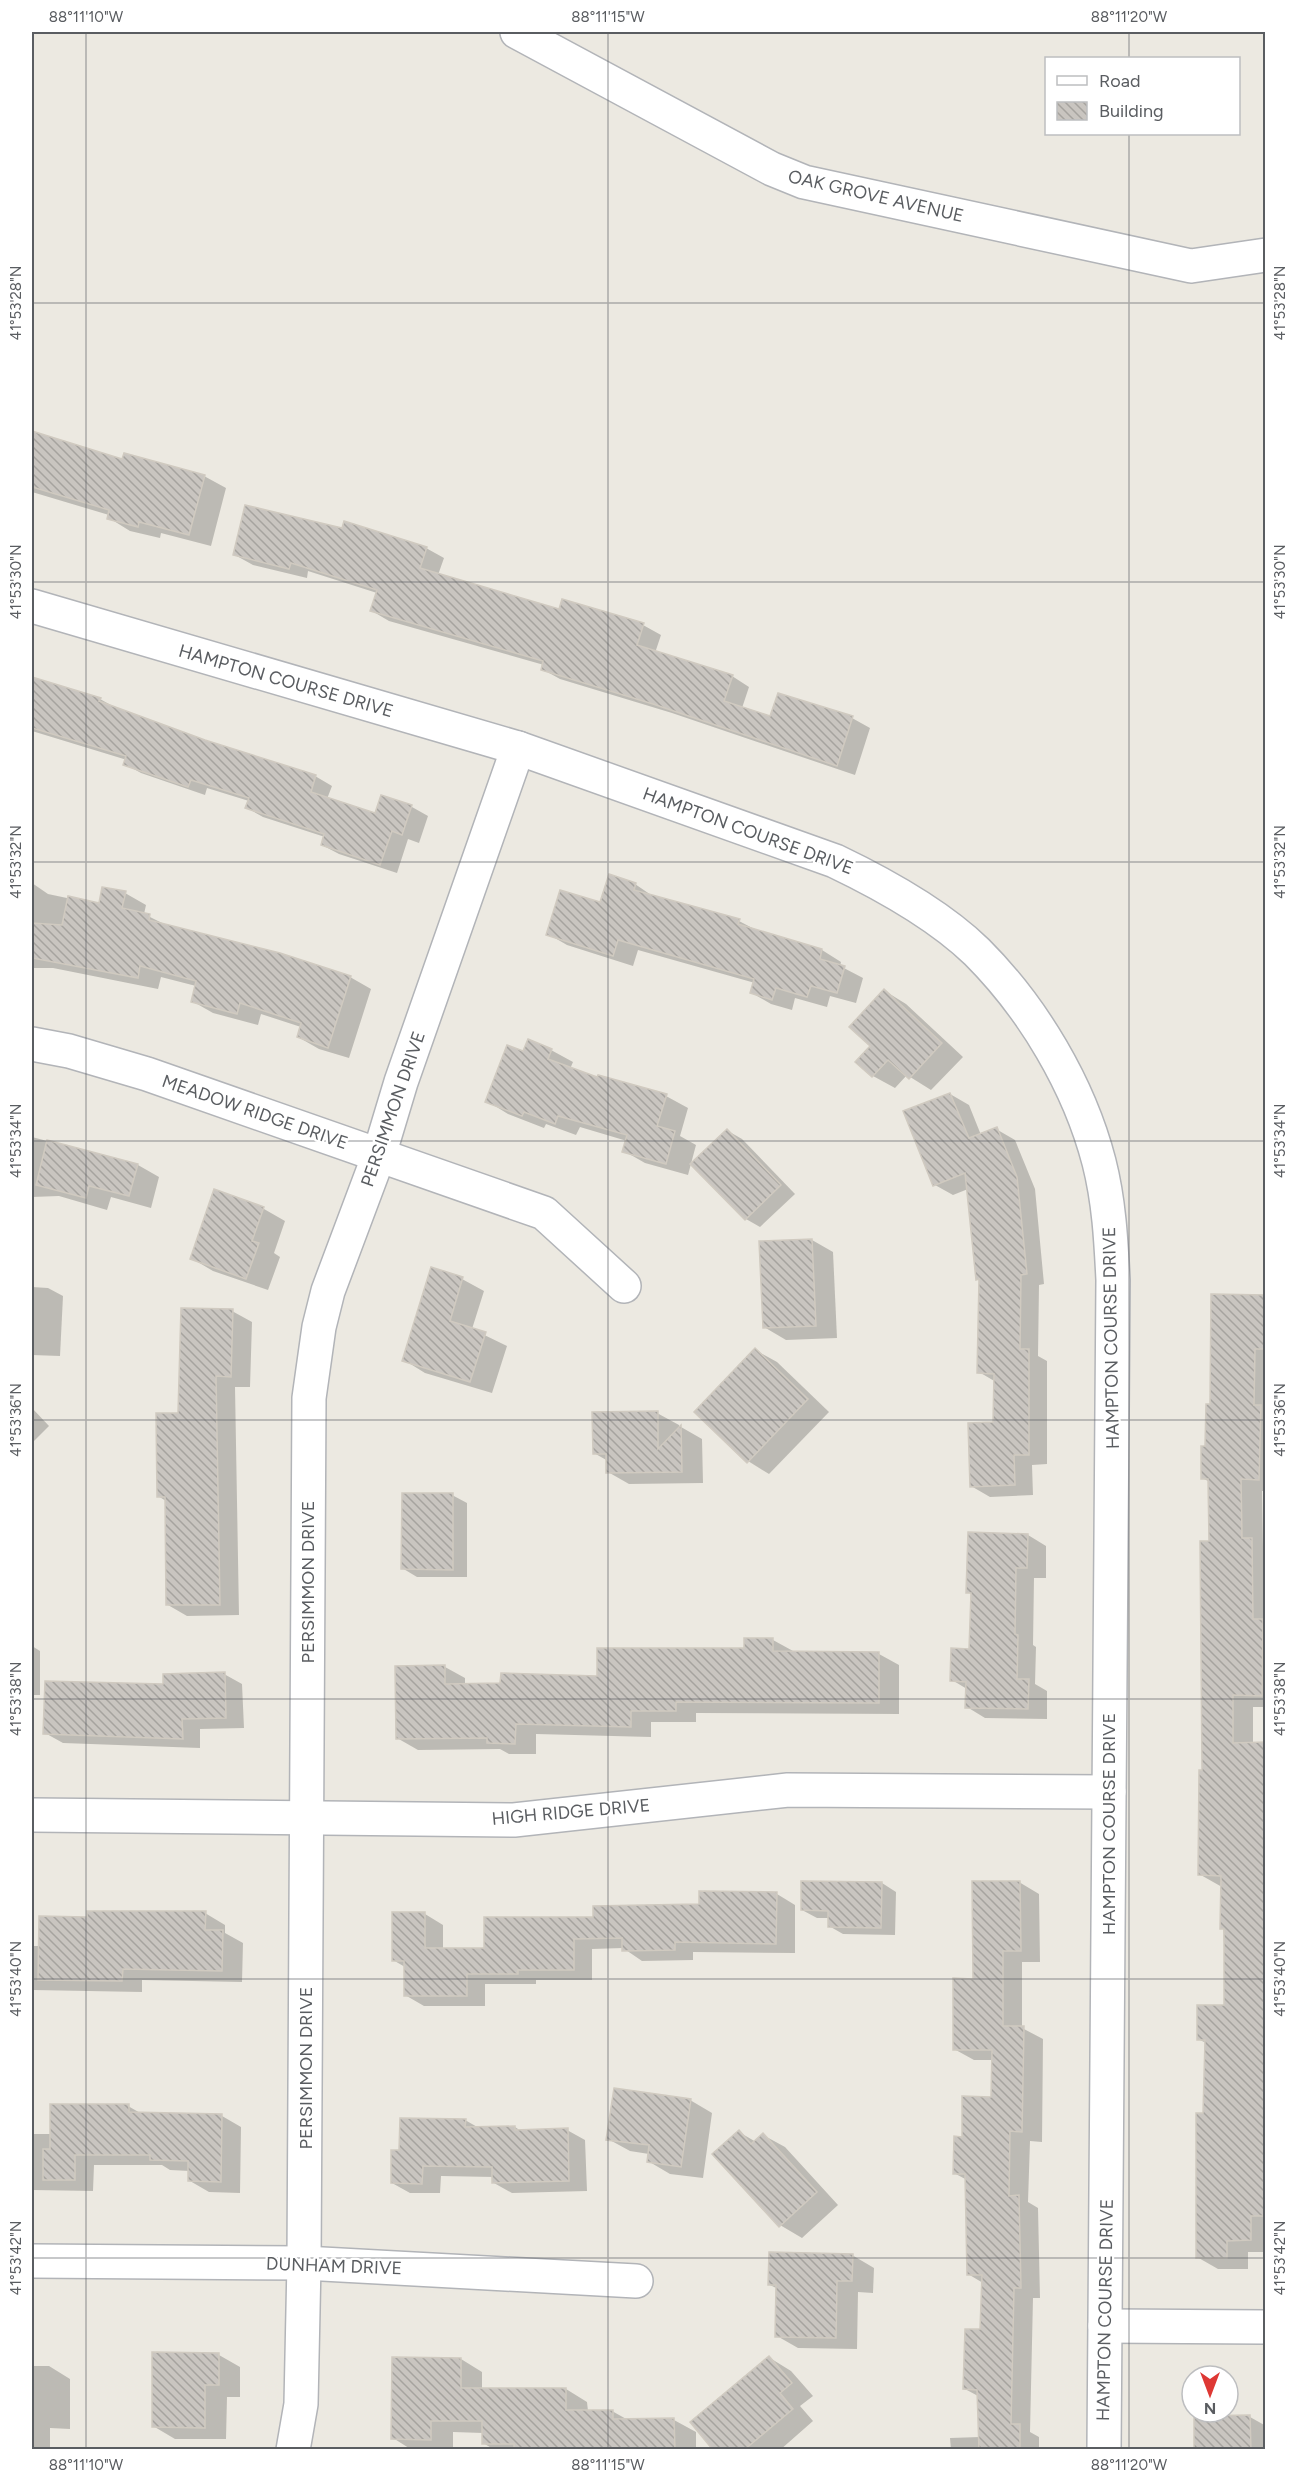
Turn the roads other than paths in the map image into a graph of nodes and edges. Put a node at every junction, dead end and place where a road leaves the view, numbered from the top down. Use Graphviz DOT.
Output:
graph roads {
  1 [pos="517,32"];
  2 [pos="1266,255"];
  3 [pos="32,606"];
  4 [pos="518,748"];
  5 [pos="32,1044"];
  6 [pos="379,1155"];
  7 [pos="624,1286"];
  8 [pos="1109,1792"];
  9 [pos="32,1815"];
  10 [pos="308,1820"];
  11 [pos="32,2261"];
  12 [pos="304,2263"];
  13 [pos="636,2281"];
  14 [pos="1105,2326"];
  15 [pos="1266,2327"];
  16 [pos="293,2450"];
  17 [pos="1104,2450"];
  1 -- 2 [label="street, OAK GROVE AVENUE"];
  3 -- 4 [label="street, HAMPTON COURSE DRIVE"];
  4 -- 6 [label="street, PERSIMMON DRIVE"];
  4 -- 8 [label="street, HAMPTON COURSE DRIVE"];
  5 -- 6 [label="street, MEADOW RIDGE DRIVE"];
  6 -- 7 [label="street, MEADOW RIDGE DRIVE"];
  6 -- 10 [label="street, PERSIMMON DRIVE"];
  8 -- 10 [label="street, HIGH RIDGE DRIVE"];
  8 -- 14 [label="street, HAMPTON COURSE DRIVE"];
  9 -- 10 [label="street, HIGH RIDGE DRIVE"];
  10 -- 12 [label="street, PERSIMMON DRIVE"];
  11 -- 12 [label="street, DUNHAM DRIVE"];
  12 -- 13 [label="street, DUNHAM DRIVE"];
  12 -- 16 [label="street, PERSIMMON DRIVE"];
  14 -- 15 [label="street"];
  14 -- 17 [label="street, HAMPTON COURSE DRIVE"];
}
